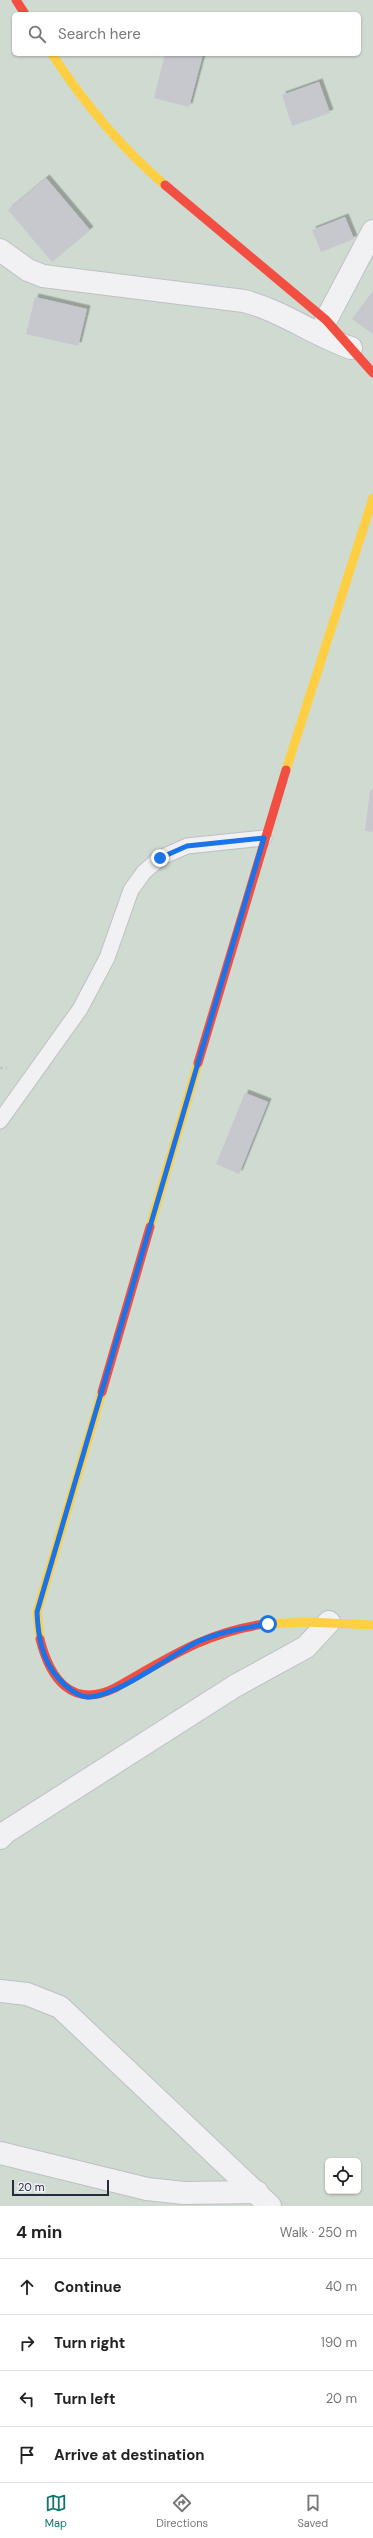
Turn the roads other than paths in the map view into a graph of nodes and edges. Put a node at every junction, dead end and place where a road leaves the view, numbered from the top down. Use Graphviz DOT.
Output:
graph roads {
  1 [pos="16,0"];
  2 [pos="24,12"];
  3 [pos="53,56"];
  4 [pos="373,231"];
  5 [pos="0,250"];
  6 [pos="326,320"];
  7 [pos="351,348"];
  8 [pos="373,374"];
  9 [pos="373,498"];
  10 [pos="264,838"];
  11 [pos="0,1121"];
  12 [pos="330,1622"];
  13 [pos="373,1625"];
  14 [pos="0,1838"];
  15 [pos="0,1991"];
  16 [pos="0,2153"];
  17 [pos="263,2199"];
  1 -- 2 [label="main road"];
  3 -- 6 [label="main road"];
  4 -- 6 [label="street"];
  5 -- 7 [label="street"];
  6 -- 7 [label="main road"];
  7 -- 8 [label="main road"];
  9 -- 10 [label="main road"];
  10 -- 11 [label="lane"];
  10 -- 12 [label="main road"];
  12 -- 13 [label="main road"];
  12 -- 14 [label="street"];
  15 -- 17 [label="street"];
  16 -- 17 [label="street"];
}
